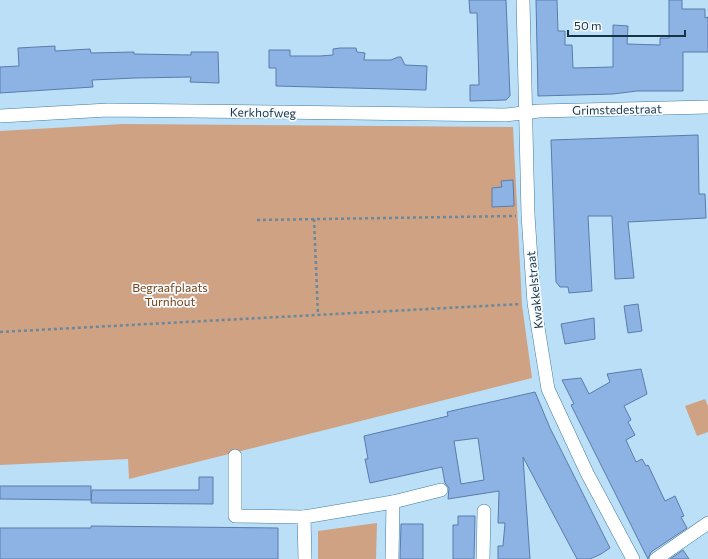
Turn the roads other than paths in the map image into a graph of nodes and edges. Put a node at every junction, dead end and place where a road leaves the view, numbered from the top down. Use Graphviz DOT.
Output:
graph roads {
  1 [pos="523,0"];
  2 [pos="708,107"];
  3 [pos="527,113"];
  4 [pos="0,116"];
  5 [pos="236,456"];
  6 [pos="441,490"];
  7 [pos="393,502"];
  8 [pos="484,510"];
  9 [pos="304,517"];
  10 [pos="708,523"];
  11 [pos="306,559"];
  12 [pos="392,559"];
  13 [pos="483,559"];
  14 [pos="633,559"];
  15 [pos="656,559"];
  1 -- 3 [label="street, Kwakkelstraat"];
  2 -- 3 [label="street, Grimstedestraat"];
  3 -- 4 [label="street, Kerkhofweg"];
  3 -- 14 [label="street, Kwakkelstraat"];
  5 -- 9 [label="street"];
  6 -- 7 [label="street"];
  7 -- 9 [label="street"];
  7 -- 12 [label="street"];
  8 -- 13 [label="street"];
  9 -- 11 [label="street"];
  10 -- 15 [label="street"];
}
